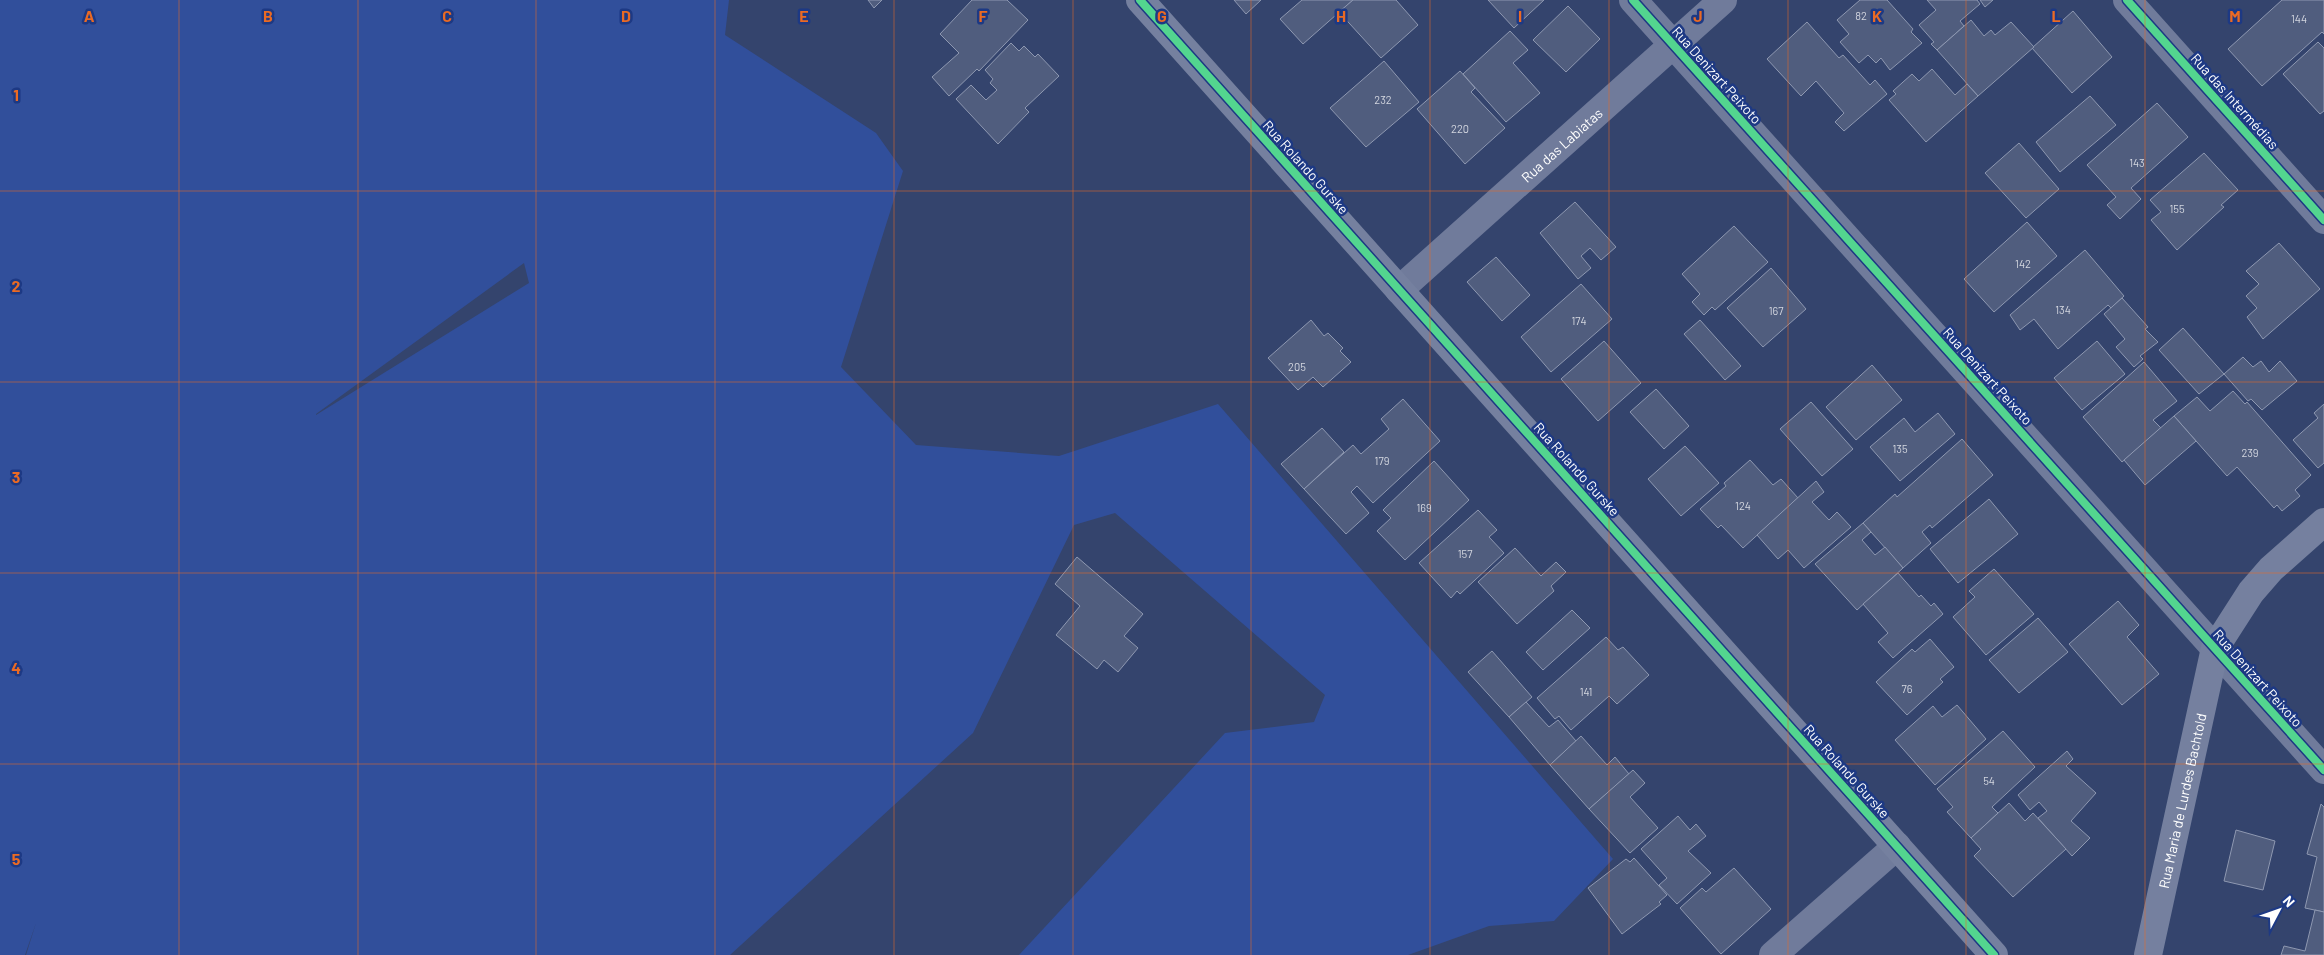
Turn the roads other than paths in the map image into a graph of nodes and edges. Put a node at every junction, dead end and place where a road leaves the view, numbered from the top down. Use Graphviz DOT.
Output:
graph roads {
  1 [pos="1140,0"];
  2 [pos="1633,0"];
  3 [pos="1723,0"];
  4 [pos="2127,0"];
  5 [pos="1673,45"];
  6 [pos="2324,220"];
  7 [pos="1399,290"];
  8 [pos="2324,522"];
  9 [pos="2215,648"];
  10 [pos="2324,770"];
  11 [pos="1897,846"];
  12 [pos="1773,955"];
  13 [pos="1994,955"];
  14 [pos="2148,955"];
  1 -- 7 [label="street, Rua Rolando Gurske"];
  2 -- 5 [label="street, Rua Denizart Peixoto"];
  3 -- 5 [label="street, Rua das Labiatas"];
  4 -- 6 [label="street, Rua das Intermédias"];
  5 -- 7 [label="street, Rua das Labiatas"];
  5 -- 9 [label="street, Rua Denizart Peixoto"];
  7 -- 11 [label="street, Rua Rolando Gurske"];
  8 -- 9 [label="street"];
  9 -- 10 [label="street, Rua Denizart Peixoto"];
  9 -- 14 [label="street, Rua Maria de Lurdes Bachtold"];
  11 -- 12 [label="street"];
  11 -- 13 [label="street, Rua Rolando Gurske"];
}
